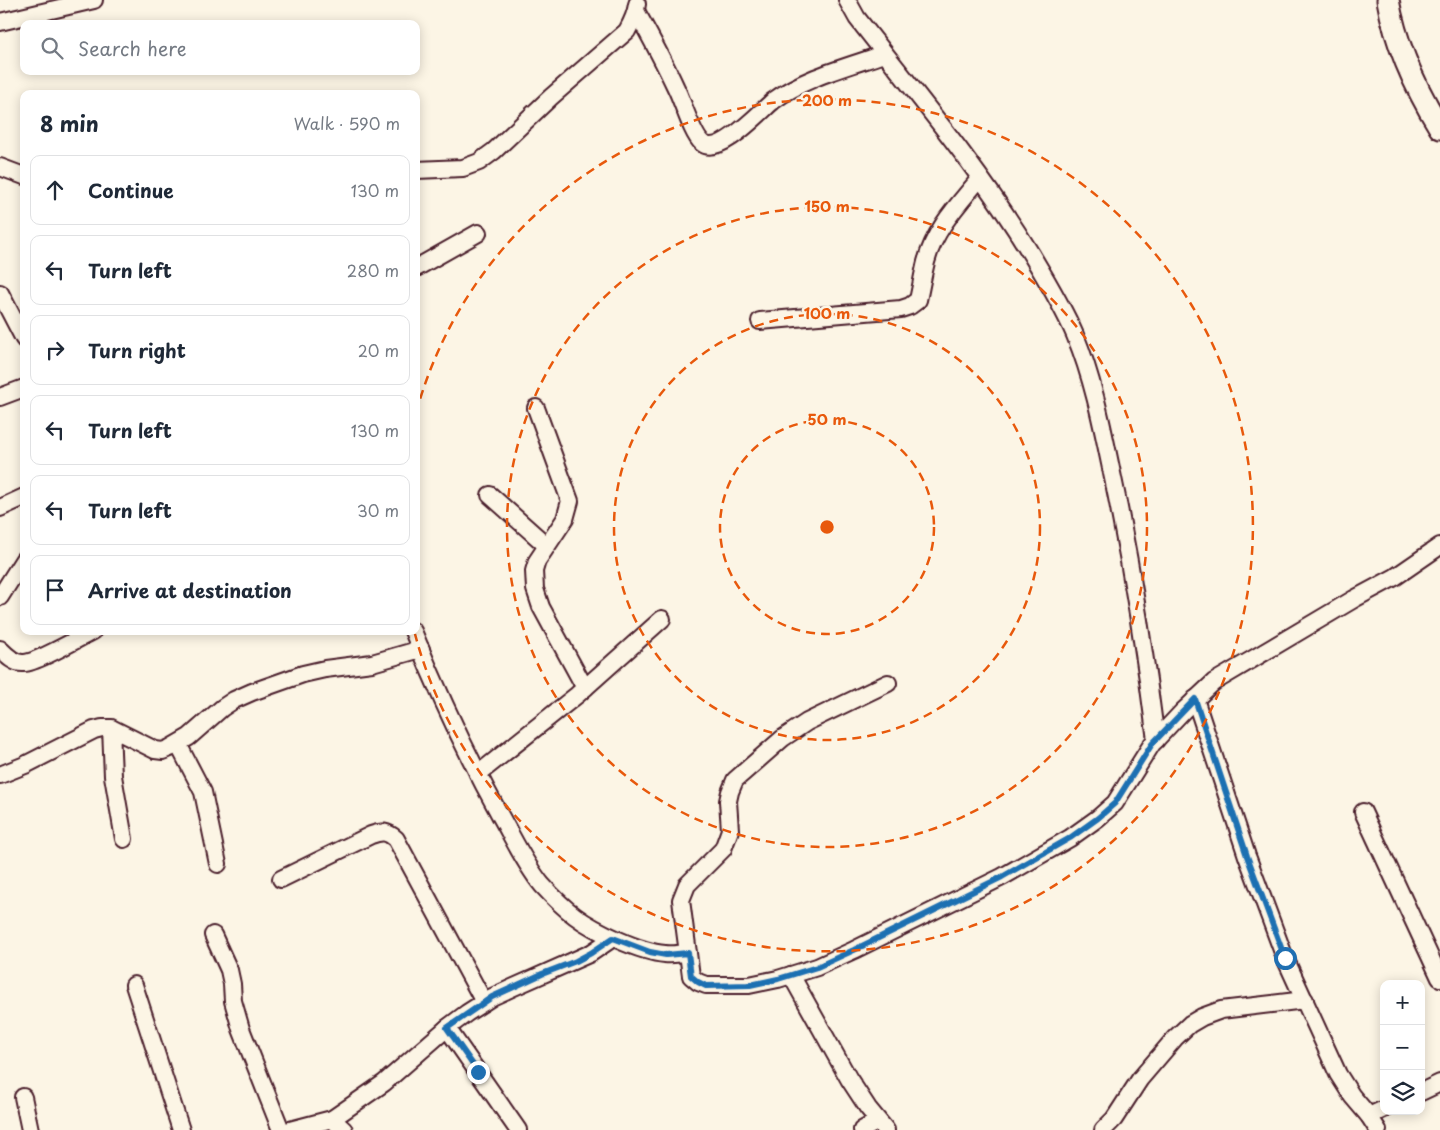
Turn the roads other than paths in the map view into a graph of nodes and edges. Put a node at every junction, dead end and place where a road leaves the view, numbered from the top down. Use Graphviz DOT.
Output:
graph roads {
  1 [pos="94,0"];
  2 [pos="847,0"];
  3 [pos="1388,0"];
  4 [pos="54,4"];
  5 [pos="637,5"];
  6 [pos="0,22"];
  7 [pos="884,54"];
  8 [pos="1440,128"];
  9 [pos="0,167"];
  10 [pos="420,170"];
  11 [pos="20,174"];
  12 [pos="980,178"];
  13 [pos="478,233"];
  14 [pos="420,266"];
  15 [pos="0,293"];
  16 [pos="760,321"];
  17 [pos="20,331"];
  18 [pos="20,390"];
  19 [pos="0,397"];
  20 [pos="536,408"];
  21 [pos="490,495"];
  22 [pos="20,499"];
  23 [pos="0,508"];
  24 [pos="546,545"];
  25 [pos="1440,546"];
  26 [pos="20,565"];
  27 [pos="0,596"];
  28 [pos="662,619"];
  29 [pos="85,635"];
  30 [pos="415,635"];
  31 [pos="0,649"];
  32 [pos="421,650"];
  33 [pos="888,683"];
  34 [pos="585,688"];
  35 [pos="1195,699"];
  36 [pos="111,728"];
  37 [pos="1156,740"];
  38 [pos="178,744"];
  39 [pos="478,774"];
  40 [pos="0,775"];
  41 [pos="1363,812"];
  42 [pos="124,839"];
  43 [pos="218,864"];
  44 [pos="281,879"];
  45 [pos="213,935"];
  46 [pos="613,938"];
  47 [pos="688,953"];
  48 [pos="791,975"];
  49 [pos="1440,978"];
  50 [pos="134,985"];
  51 [pos="1305,1000"];
  52 [pos="484,1002"];
  53 [pos="447,1028"];
  54 [pos="1440,1083"];
  55 [pos="1425,1090"];
  56 [pos="23,1097"];
  57 [pos="1380,1111"];
  58 [pos="1369,1116"];
  59 [pos="332,1119"];
  60 [pos="882,1125"];
  61 [pos="30,1130"];
  62 [pos="181,1130"];
  63 [pos="281,1130"];
  64 [pos="290,1130"];
  65 [pos="344,1130"];
  66 [pos="518,1130"];
  67 [pos="862,1130"];
  68 [pos="1103,1130"];
  69 [pos="1378,1130"];
  1 -- 4 [label="street"];
  2 -- 7 [label="street"];
  3 -- 8 [label="street"];
  4 -- 6 [label="street"];
  5 -- 7 [label="street"];
  5 -- 10 [label="street"];
  7 -- 12 [label="street"];
  9 -- 11 [label="street"];
  12 -- 16 [label="street"];
  12 -- 37 [label="street"];
  13 -- 14 [label="street"];
  15 -- 17 [label="street"];
  18 -- 19 [label="street"];
  20 -- 24 [label="street"];
  21 -- 24 [label="street"];
  22 -- 23 [label="street"];
  24 -- 34 [label="street"];
  25 -- 35 [label="street"];
  26 -- 27 [label="street"];
  28 -- 34 [label="street"];
  29 -- 31 [label="street"];
  30 -- 32 [label="street"];
  32 -- 38 [label="street"];
  32 -- 39 [label="street"];
  33 -- 47 [label="street"];
  34 -- 39 [label="street"];
  35 -- 37 [label="street"];
  35 -- 51 [label="street"];
  36 -- 38 [label="street"];
  36 -- 40 [label="street"];
  36 -- 42 [label="street"];
  37 -- 48 [label="street"];
  38 -- 43 [label="street"];
  39 -- 46 [label="street"];
  41 -- 49 [label="street"];
  44 -- 52 [label="street"];
  45 -- 63 [label="street"];
  46 -- 47 [label="street"];
  46 -- 52 [label="street"];
  47 -- 48 [label="street"];
  48 -- 60 [label="street"];
  50 -- 62 [label="street"];
  51 -- 58 [label="street"];
  51 -- 68 [label="street"];
  52 -- 53 [label="street"];
  53 -- 59 [label="street"];
  53 -- 66 [label="street"];
  54 -- 55 [label="street"];
  56 -- 61 [label="street"];
  57 -- 58 [label="street"];
  58 -- 69 [label="street"];
  59 -- 64 [label="street"];
  59 -- 65 [label="street"];
  60 -- 67 [label="street"];
}
